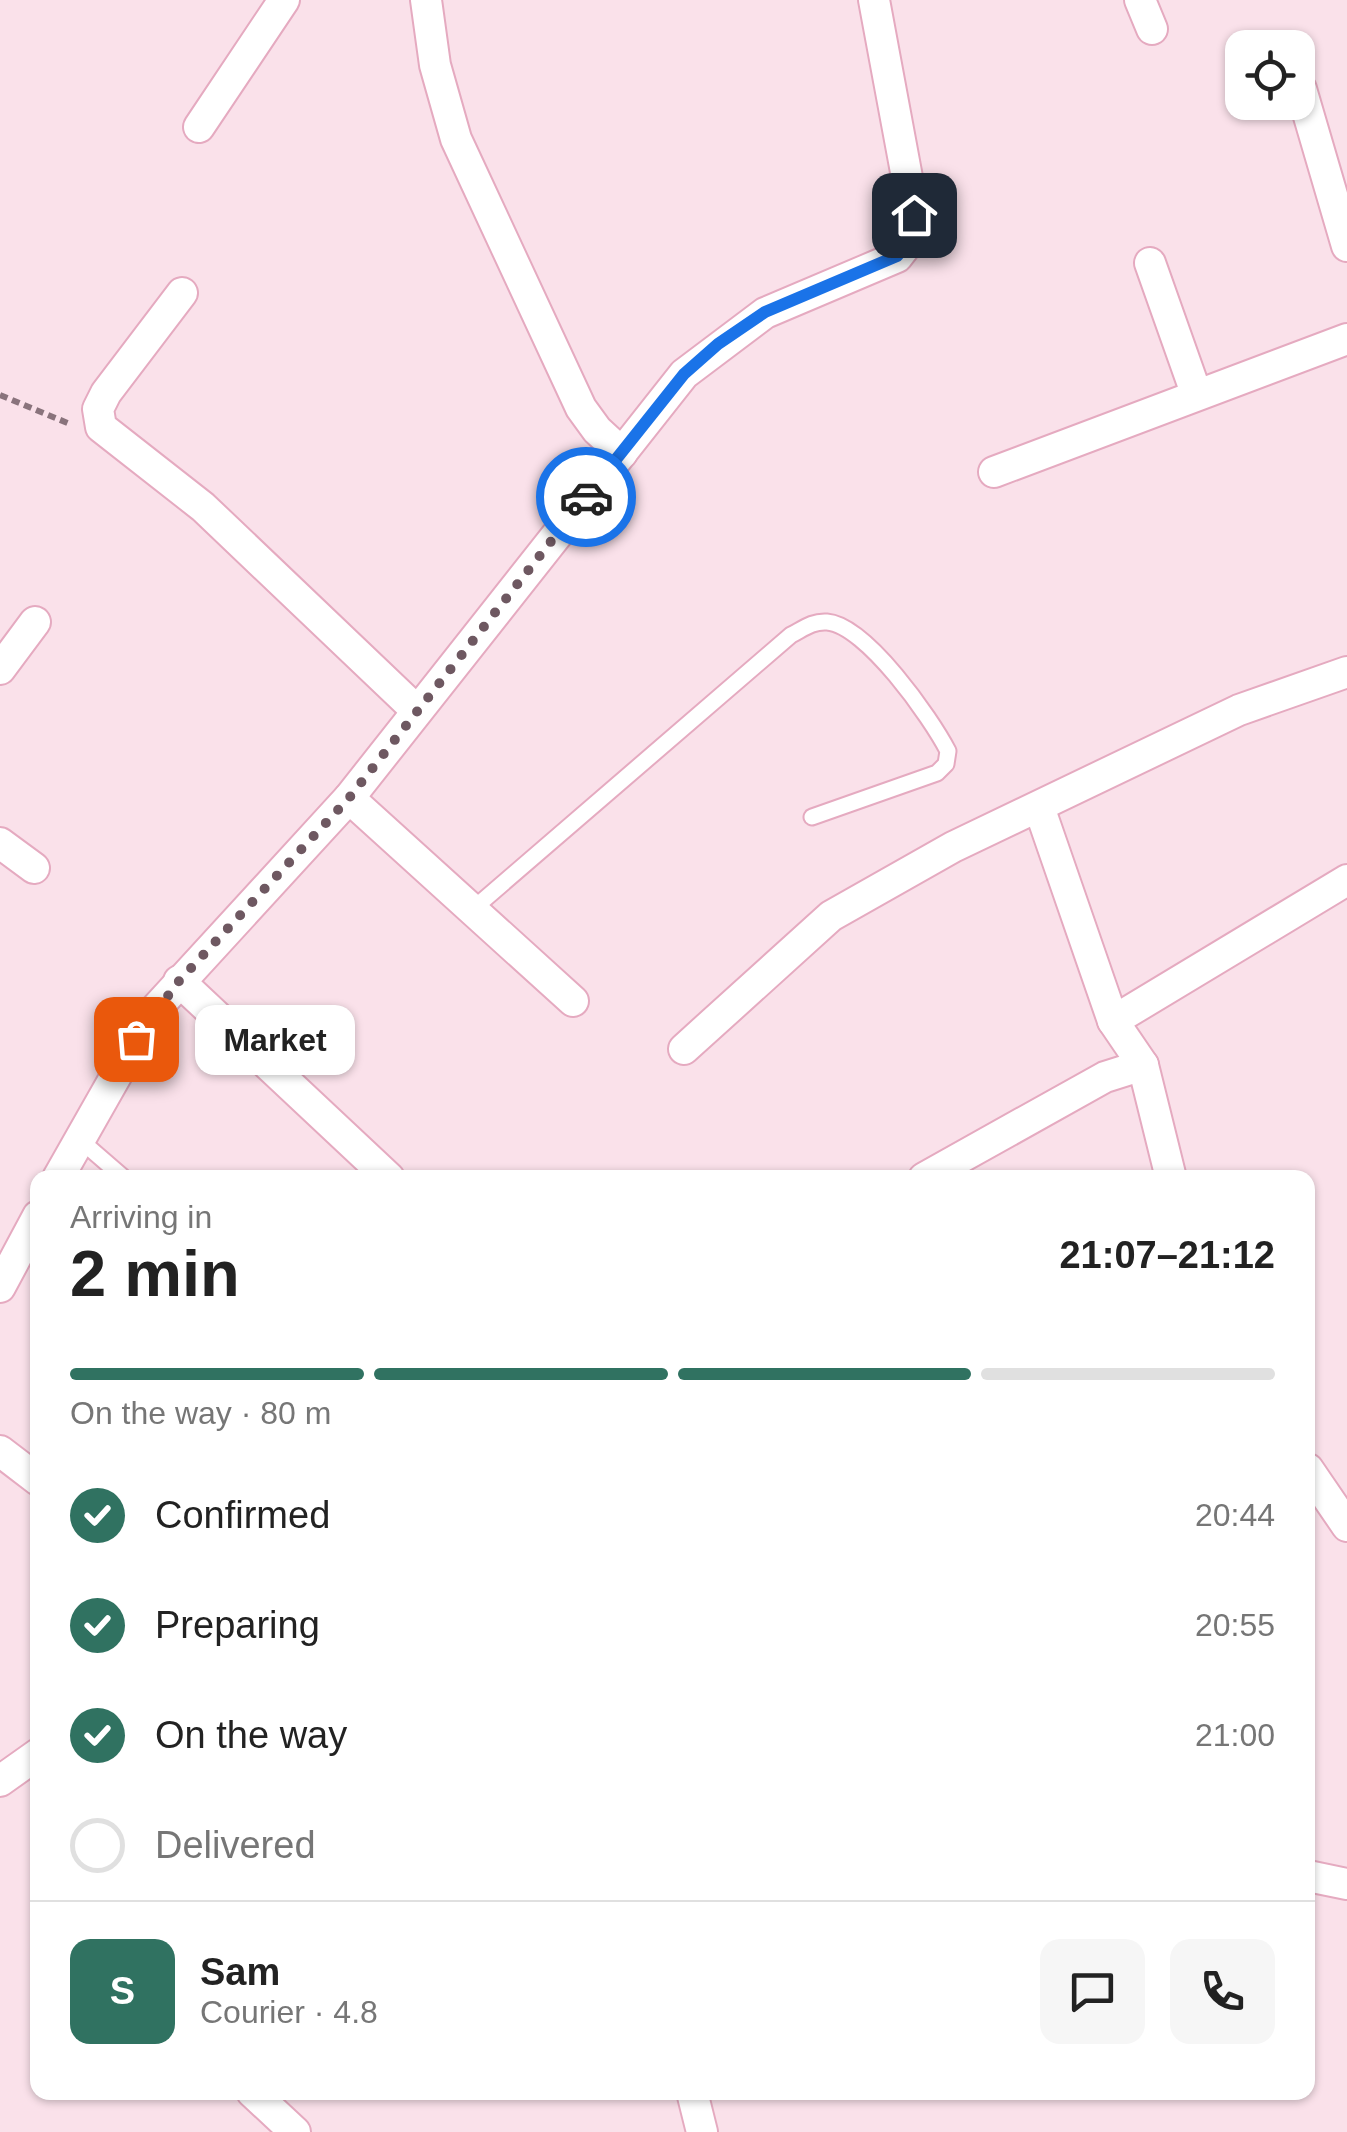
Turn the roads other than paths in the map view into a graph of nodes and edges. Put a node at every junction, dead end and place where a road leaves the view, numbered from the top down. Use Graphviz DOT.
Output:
graph roads {
  1 [pos="284,0"];
  2 [pos="426,0"];
  3 [pos="874,0"];
  4 [pos="1140,0"];
  5 [pos="1152,29"];
  6 [pos="1311,120"];
  7 [pos="199,127"];
  8 [pos="1347,246"];
  9 [pos="1150,263"];
  10 [pos="182,293"];
  11 [pos="1347,339"];
  12 [pos="1196,393"];
  13 [pos="622,453"];
  14 [pos="994,472"];
  15 [pos="36,622"];
  16 [pos="0,669"];
  17 [pos="1347,672"];
  18 [pos="415,709"];
  19 [pos="349,798"];
  20 [pos="1039,808"];
  21 [pos="812,817"];
  22 [pos="0,843"];
  23 [pos="34,868"];
  24 [pos="1347,880"];
  25 [pos="472,910"];
  26 [pos="179,981"];
  27 [pos="573,1001"];
  28 [pos="1113,1021"];
  29 [pos="684,1049"];
  30 [pos="1143,1066"];
  31 [pos="79,1139"];
  32 [pos="62,1170"];
  33 [pos="115,1170"];
  34 [pos="380,1170"];
  35 [pos="938,1170"];
  36 [pos="1170,1170"];
  37 [pos="27,1263"];
  38 [pos="0,1287"];
  39 [pos="0,1451"];
  40 [pos="30,1474"];
  41 [pos="1315,1479"];
  42 [pos="1347,1526"];
  43 [pos="30,1760"];
  44 [pos="0,1781"];
  45 [pos="1315,1877"];
  46 [pos="1347,1884"];
  47 [pos="254,2100"];
  48 [pos="694,2100"];
  49 [pos="295,2132"];
  50 [pos="702,2132"];
  1 -- 7 [label="street"];
  2 -- 13 [label="street"];
  3 -- 13 [label="street"];
  4 -- 5 [label="street"];
  6 -- 8 [label="street"];
  9 -- 12 [label="street"];
  10 -- 18 [label="street"];
  11 -- 12 [label="street"];
  12 -- 14 [label="street"];
  13 -- 18 [label="street"];
  15 -- 16 [label="street"];
  17 -- 20 [label="street"];
  18 -- 19 [label="street"];
  19 -- 25 [label="street"];
  19 -- 26 [label="street"];
  20 -- 28 [label="street"];
  20 -- 29 [label="street"];
  21 -- 25 [label="lane"];
  22 -- 23 [label="street"];
  24 -- 28 [label="street"];
  25 -- 27 [label="street"];
  26 -- 31 [label="street"];
  26 -- 34 [label="street"];
  28 -- 30 [label="street"];
  30 -- 35 [label="street"];
  30 -- 36 [label="street"];
  31 -- 32 [label="street"];
  31 -- 33 [label="lane"];
  37 -- 38 [label="street"];
  39 -- 40 [label="street"];
  41 -- 42 [label="street"];
  43 -- 44 [label="street"];
  45 -- 46 [label="street"];
  47 -- 49 [label="street"];
  48 -- 50 [label="street"];
}
